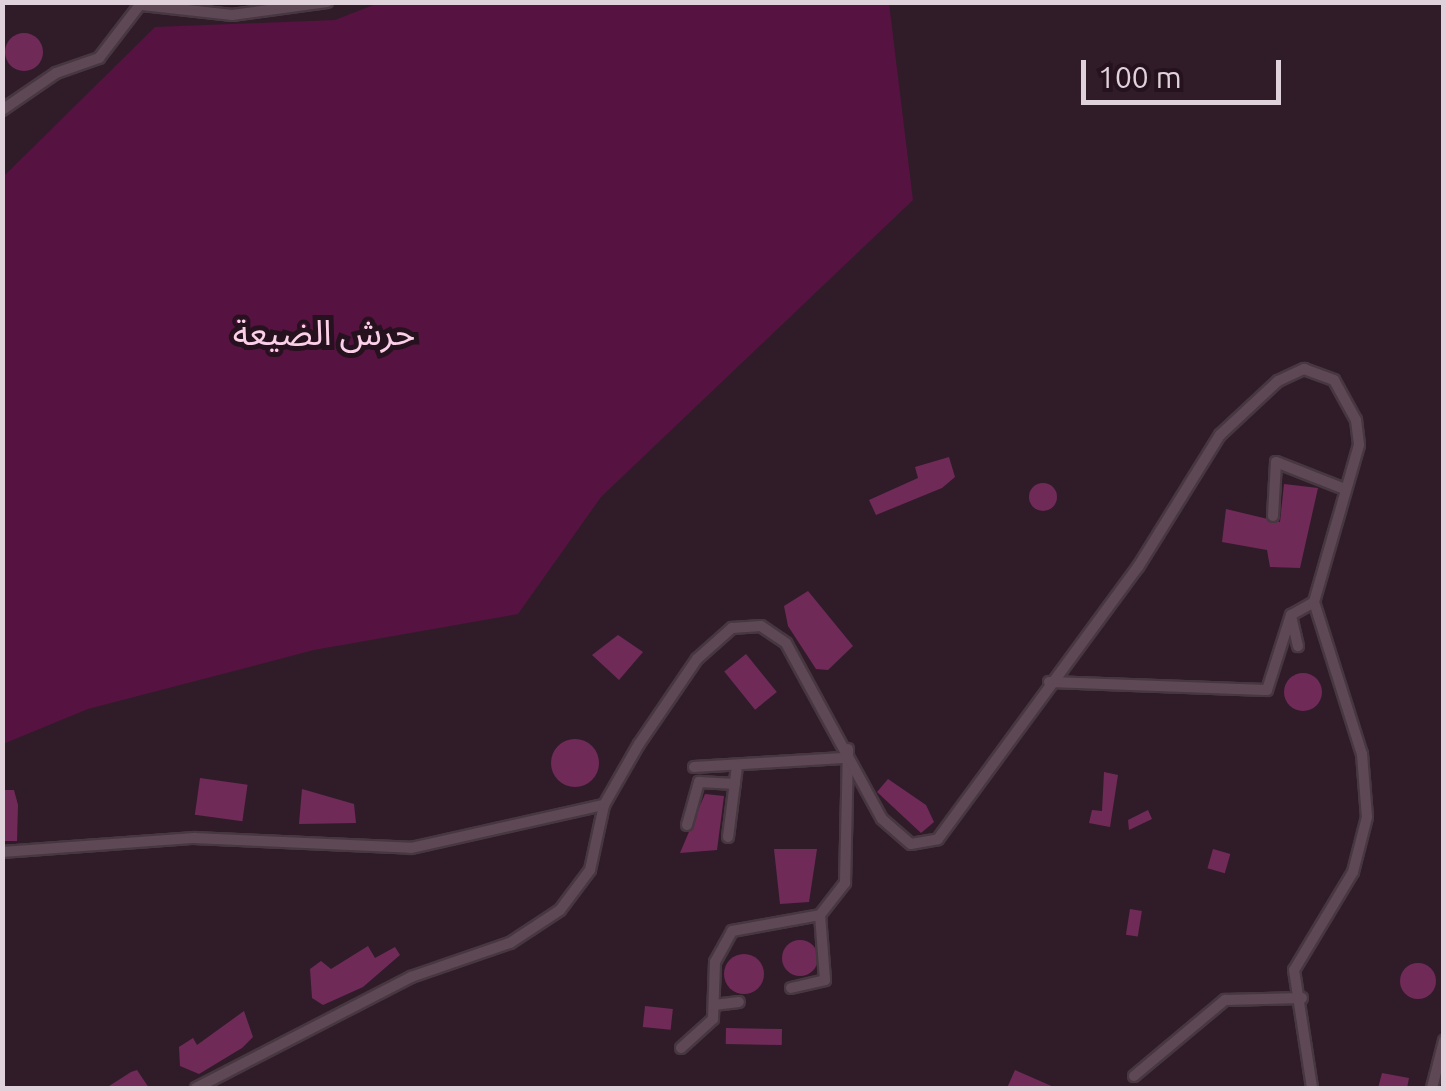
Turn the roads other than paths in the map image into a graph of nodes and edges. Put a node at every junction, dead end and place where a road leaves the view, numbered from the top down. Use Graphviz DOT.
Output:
graph roads {
  1 [pos="327,2"];
  2 [pos="142,4"];
  3 [pos="2,110"];
  4 [pos="1342,488"];
  5 [pos="1273,516"];
  6 [pos="1314,602"];
  7 [pos="1291,615"];
  8 [pos="1298,646"];
  9 [pos="1049,682"];
  10 [pos="846,754"];
  11 [pos="737,766"];
  12 [pos="694,767"];
  13 [pos="735,784"];
  14 [pos="604,805"];
  15 [pos="688,825"];
  16 [pos="728,837"];
  17 [pos="2,852"];
  18 [pos="820,916"];
  19 [pos="792,988"];
  20 [pos="1302,998"];
  21 [pos="739,1002"];
  22 [pos="714,1005"];
  23 [pos="1444,1041"];
  24 [pos="681,1048"];
  25 [pos="1441,1063"];
  26 [pos="1134,1076"];
  27 [pos="196,1088"];
  28 [pos="1312,1088"];
  29 [pos="1432,1088"];
  1 -- 2 [label="street"];
  2 -- 3 [label="street"];
  4 -- 5 [label="street"];
  4 -- 6 [label="street"];
  4 -- 9 [label="street"];
  6 -- 7 [label="street"];
  6 -- 20 [label="street"];
  7 -- 8 [label="street"];
  7 -- 9 [label="street"];
  9 -- 10 [label="street"];
  10 -- 11 [label="street"];
  10 -- 14 [label="street"];
  10 -- 18 [label="street"];
  11 -- 12 [label="street"];
  11 -- 13 [label="street"];
  13 -- 15 [label="street"];
  13 -- 16 [label="street"];
  14 -- 17 [label="street"];
  14 -- 27 [label="street"];
  18 -- 19 [label="street"];
  18 -- 22 [label="street"];
  20 -- 26 [label="street"];
  20 -- 28 [label="street"];
  21 -- 22 [label="street"];
  22 -- 24 [label="street"];
  23 -- 25 [label="street"];
  25 -- 29 [label="street"];
}
